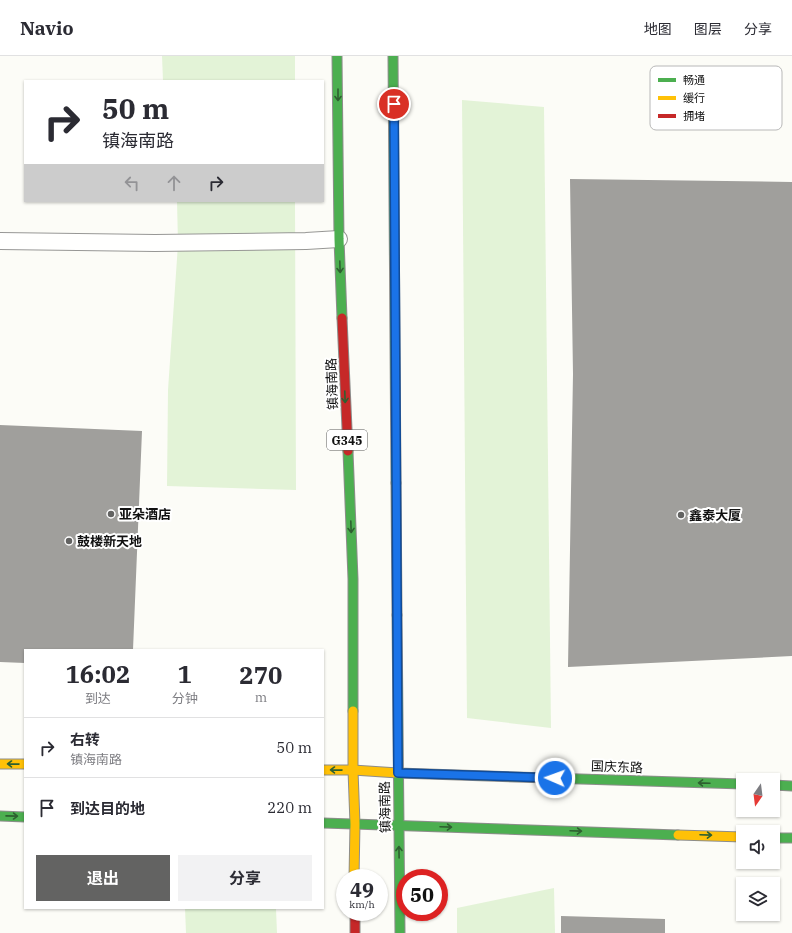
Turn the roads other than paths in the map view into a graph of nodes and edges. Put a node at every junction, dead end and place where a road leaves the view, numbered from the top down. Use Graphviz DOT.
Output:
graph roads {
  1 [pos="337,56"];
  2 [pos="393,56"];
  3 [pos="339,239"];
  4 [pos="0,241"];
  5 [pos="0,764"];
  6 [pos="24,764"];
  7 [pos="324,770"];
  8 [pos="353,770"];
  9 [pos="398,773"];
  10 [pos="736,784"];
  11 [pos="780,785"];
  12 [pos="792,786"];
  13 [pos="0,816"];
  14 [pos="24,816"];
  15 [pos="324,823"];
  16 [pos="355,824"];
  17 [pos="399,825"];
  18 [pos="736,837"];
  19 [pos="780,838"];
  20 [pos="792,838"];
  21 [pos="354,869"];
  22 [pos="355,921"];
  23 [pos="355,933"];
  24 [pos="400,933"];
  1 -- 3 [label="main road, 镇海南路 / G345, one-way"];
  2 -- 9 [label="main road, 镇海南路"];
  3 -- 4 [label="street"];
  3 -- 8 [label="main road, 镇海南路 / G345, one-way"];
  6 -- 5 [label="main road, one-way"];
  8 -- 7 [label="main road, 国庆东路, one-way"];
  8 -- 9 [label="main road, 国庆东路"];
  8 -- 16 [label="main road, 镇海南路 / G345"];
  10 -- 9 [label="main road, 国庆东路, one-way"];
  9 -- 17 [label="main road, 镇海南路"];
  11 -- 12 [label="main road"];
  13 -- 14 [label="main road, one-way"];
  15 -- 16 [label="main road"];
  16 -- 17 [label="main road"];
  16 -- 21 [label="main road, 镇海南路 / G345"];
  17 -- 18 [label="main road, one-way"];
  24 -- 17 [label="main road, 镇海南路, one-way"];
  19 -- 20 [label="main road"];
  22 -- 23 [label="main road"];
}
